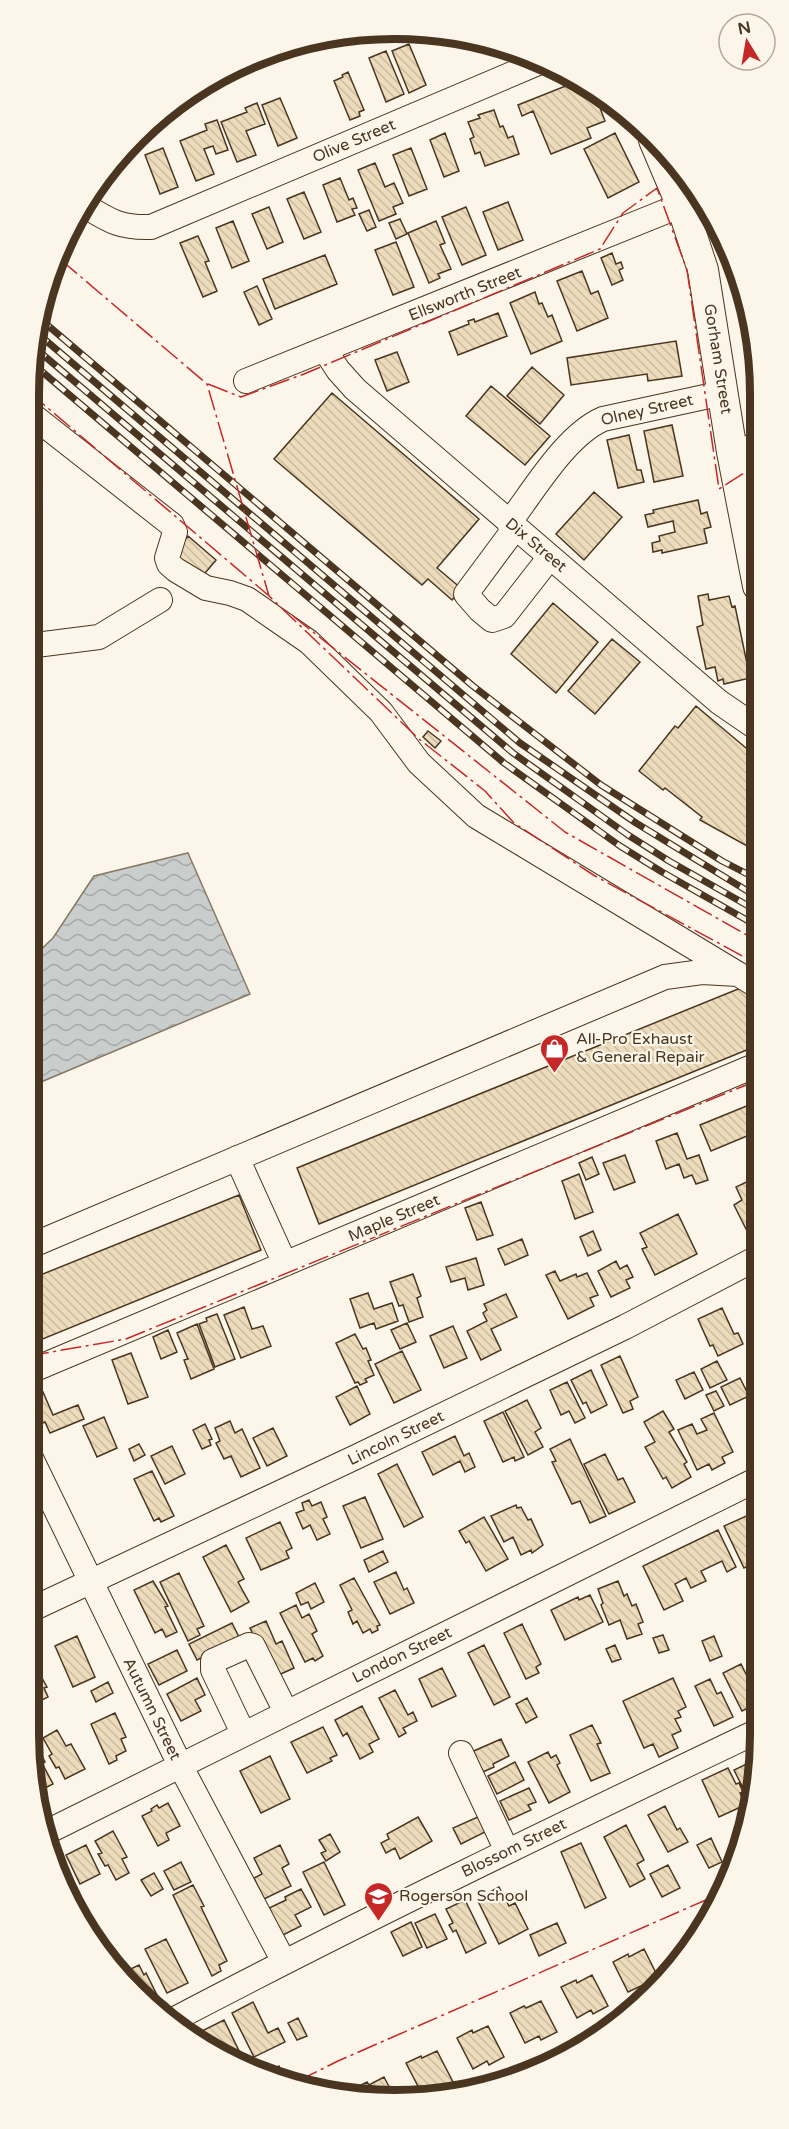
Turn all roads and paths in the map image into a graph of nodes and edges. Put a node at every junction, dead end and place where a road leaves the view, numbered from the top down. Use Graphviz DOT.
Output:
graph roads {
  1 [pos="531,66"];
  2 [pos="676,177"];
  3 [pos="691,202"];
  4 [pos="91,210"];
  5 [pos="325,350"];
  6 [pos="246,381"];
  7 [pos="723,393"];
  8 [pos="39,421"];
  9 [pos="745,449"];
  10 [pos="750,501"];
  11 [pos="512,525"];
  12 [pos="550,557"];
  13 [pos="160,600"];
  14 [pos="39,645"];
  15 [pos="750,723"];
  16 [pos="738,974"];
  17 [pos="750,981"];
  18 [pos="750,1068"];
  19 [pos="237,1158"];
  20 [pos="39,1242"];
  21 [pos="750,1262"];
  22 [pos="285,1264"];
  23 [pos="39,1367"];
  24 [pos="39,1475"];
  25 [pos="750,1483"];
  26 [pos="90,1582"];
  27 [pos="39,1606"];
  28 [pos="286,1712"];
  29 [pos="243,1733"];
  30 [pos="750,1735"];
  31 [pos="461,1753"];
  32 [pos="180,1765"];
  33 [pos="52,1830"];
  34 [pos="507,1851"];
  35 [pos="284,1962"];
  36 [pos="178,2017"];
  1 -- 4 [label="street, Olive Street"];
  2 -- 3 [label="main road, Gorham Street"];
  3 -- 5 [label="street, Ellsworth Street"];
  3 -- 7 [label="main road, Gorham Street"];
  5 -- 6 [label="street, Ellsworth Street"];
  5 -- 11 [label="street, Dix Street"];
  7 -- 9 [label="main road, Gorham Street"];
  7 -- 11 [label="street, Olney Street"];
  8 -- 16 [label="street"];
  9 -- 10 [label="main road, Gorham Street"];
  11 -- 12 [label="street, Dix Street"];
  11 -- 12 [label="street, Olney Street"];
  12 -- 15 [label="street, Dix Street"];
  13 -- 14 [label="street"];
  16 -- 17 [label="street"];
  16 -- 19 [label="street"];
  18 -- 22 [label="street, Maple Street"];
  19 -- 20 [label="street"];
  19 -- 22 [label="street"];
  21 -- 26 [label="street, Lincoln Street"];
  22 -- 23 [label="street, Maple Street"];
  24 -- 26 [label="street, Autumn Street"];
  25 -- 28 [label="street, London Street"];
  26 -- 27 [label="street, Lincoln Street"];
  26 -- 32 [label="street, Autumn Street"];
  28 -- 29 [label="street, London Street"];
  28 -- 29 [label="street"];
  29 -- 32 [label="street, London Street"];
  30 -- 34 [label="street, Blossom Street"];
  31 -- 34 [label="street"];
  32 -- 33 [label="street, London Street"];
  32 -- 35 [label="street, Autumn Street"];
  34 -- 35 [label="street, Blossom Street"];
  35 -- 36 [label="street, Blossom Street"];
}
